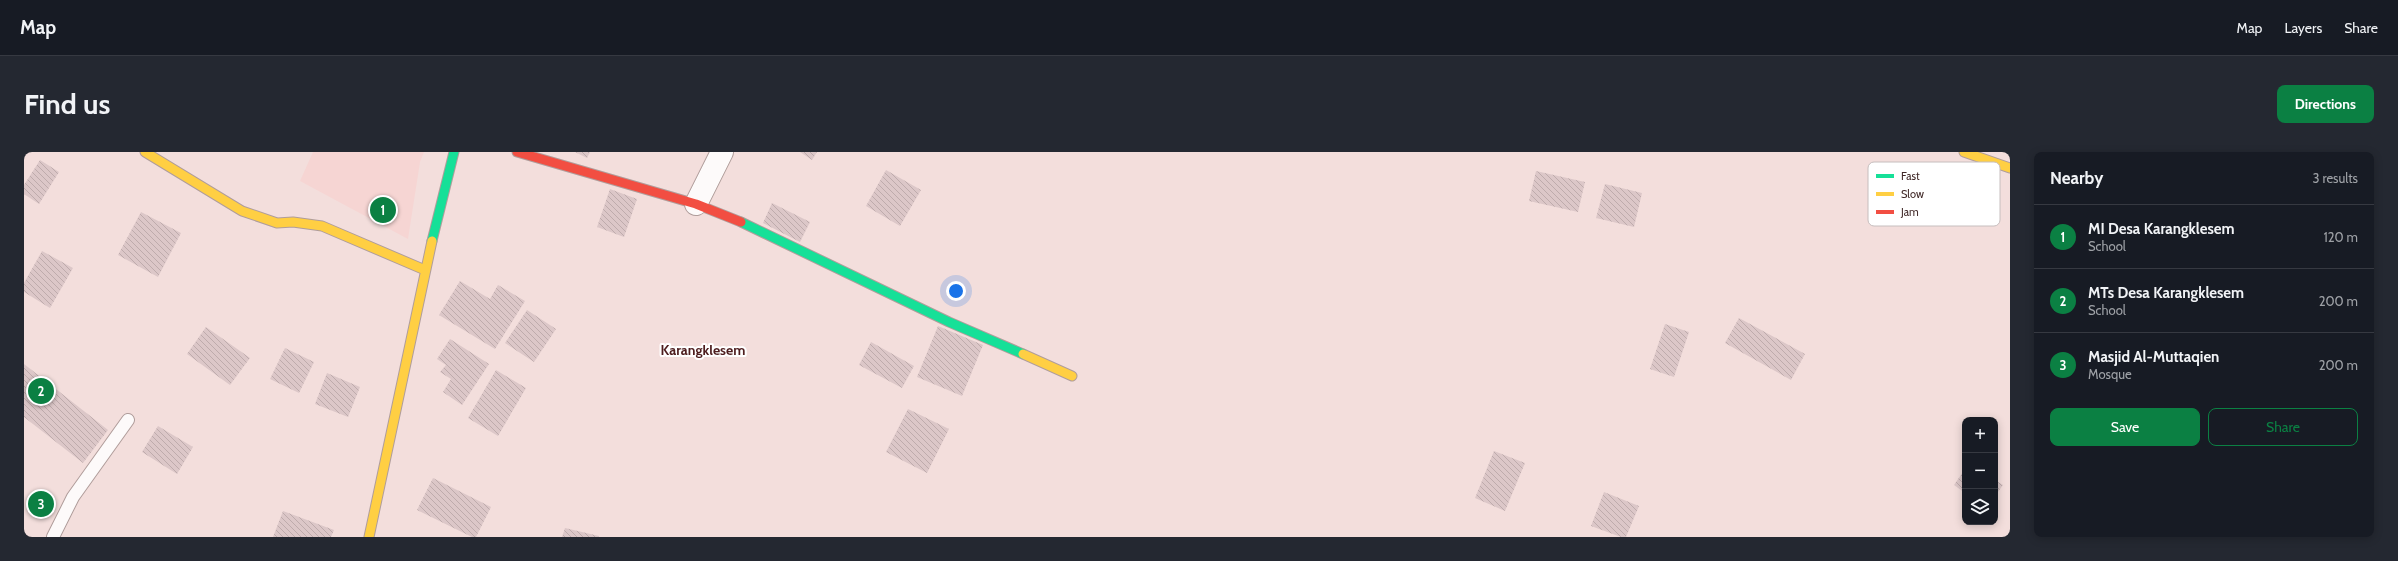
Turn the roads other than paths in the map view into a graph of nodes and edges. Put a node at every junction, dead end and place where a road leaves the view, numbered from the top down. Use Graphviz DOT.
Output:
graph roads {
  1 [pos="145,152"];
  2 [pos="454,152"];
  3 [pos="517,152"];
  4 [pos="722,152"];
  5 [pos="1964,152"];
  6 [pos="1993,162"];
  7 [pos="2000,165"];
  8 [pos="2010,168"];
  9 [pos="696,204"];
  10 [pos="425,270"];
  11 [pos="1072,376"];
  12 [pos="128,420"];
  13 [pos="53,537"];
  14 [pos="369,537"];
  1 -- 10 [label="street"];
  2 -- 10 [label="street"];
  3 -- 9 [label="street"];
  4 -- 9 [label="street"];
  5 -- 6 [label="street"];
  7 -- 8 [label="street"];
  9 -- 11 [label="street"];
  10 -- 14 [label="street"];
  12 -- 13 [label="lane"];
}
